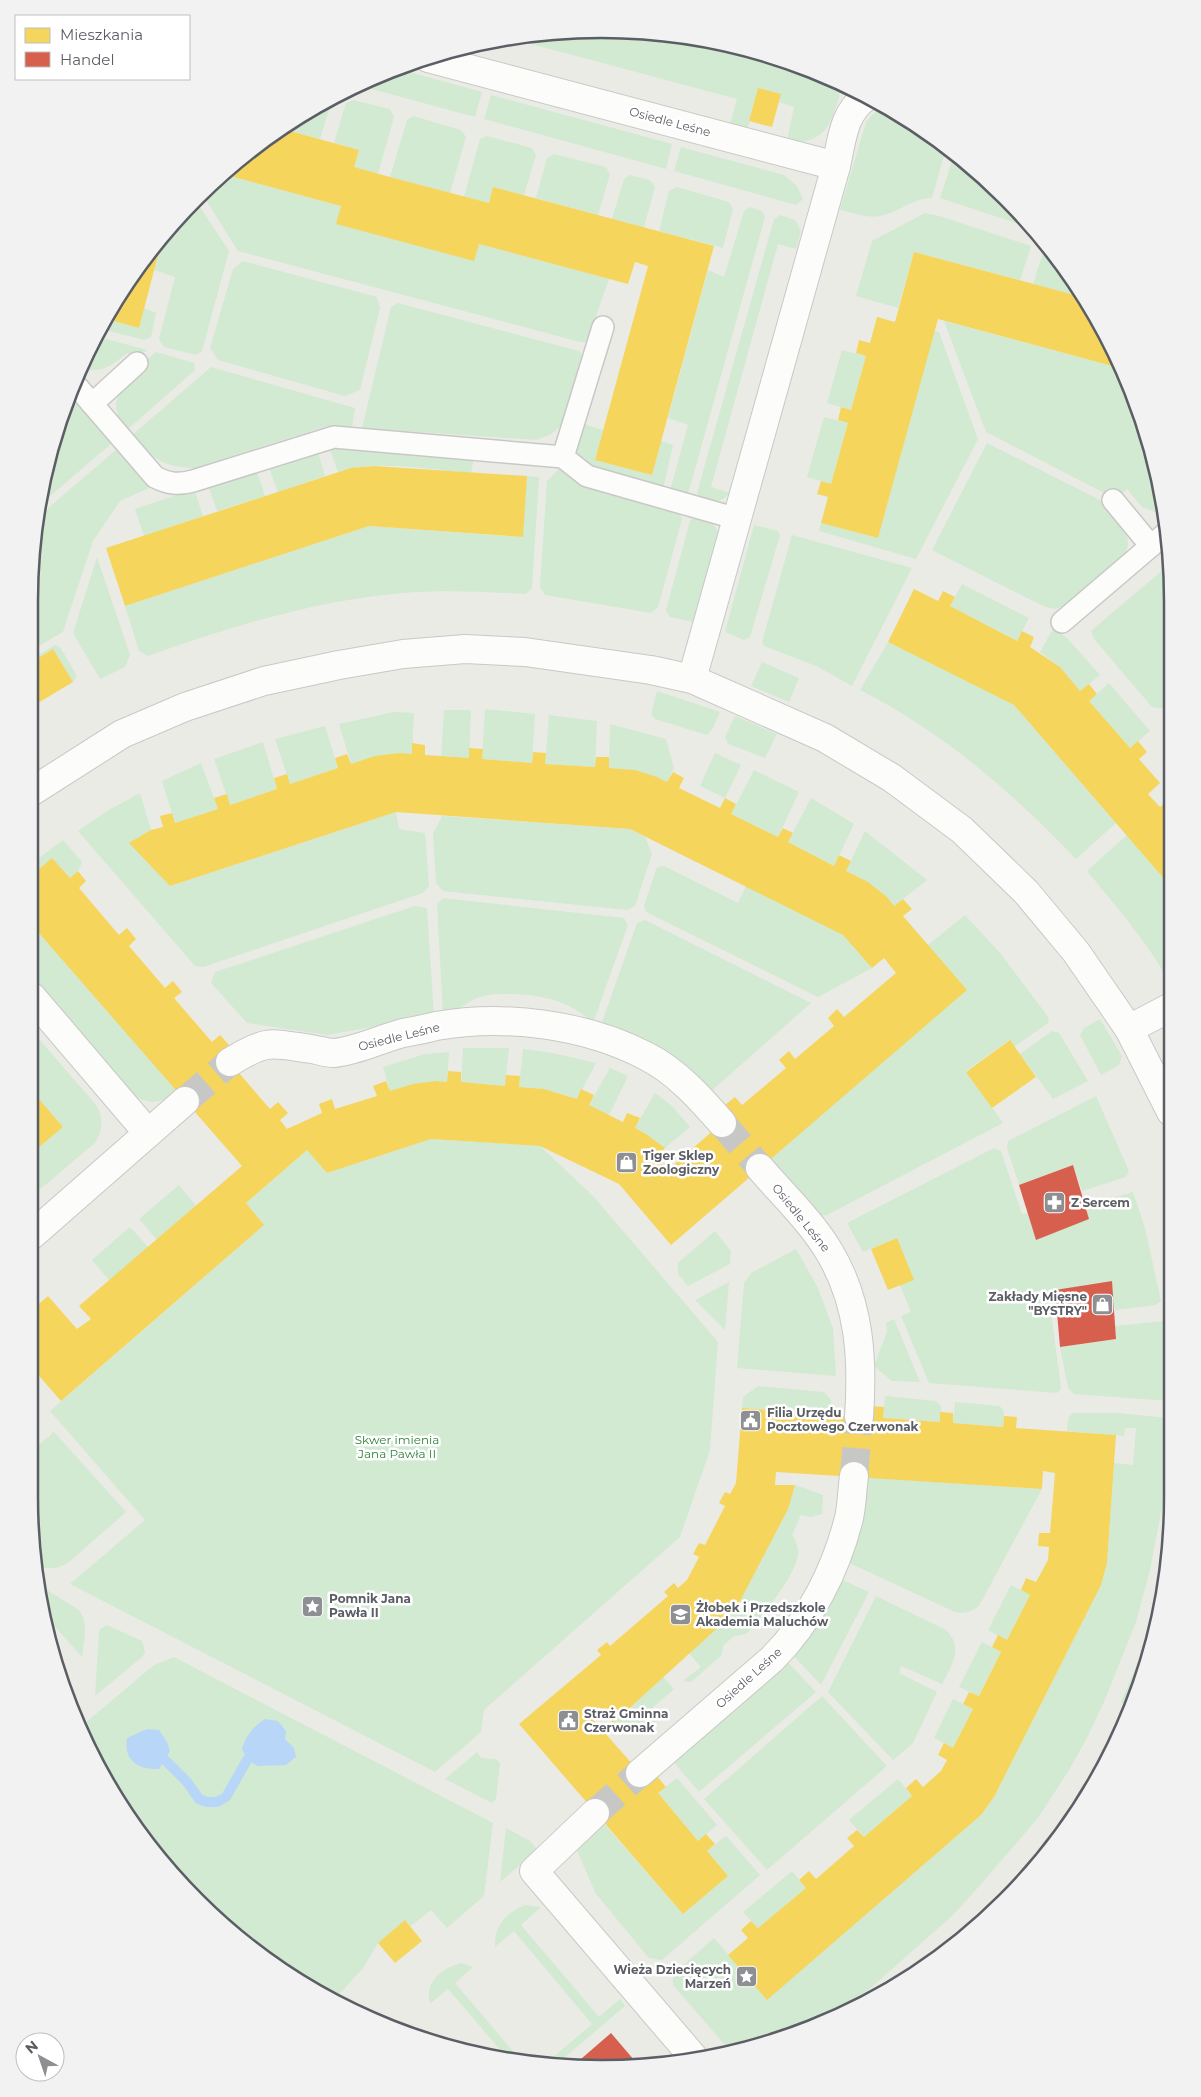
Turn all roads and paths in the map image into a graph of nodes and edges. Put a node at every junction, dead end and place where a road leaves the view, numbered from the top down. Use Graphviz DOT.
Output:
graph roads {
  1 [pos="440,61"];
  2 [pos="860,101"];
  3 [pos="836,166"];
  4 [pos="603,327"];
  5 [pos="137,363"];
  6 [pos="79,388"];
  7 [pos="92,404"];
  8 [pos="564,457"];
  9 [pos="1113,500"];
  10 [pos="738,519"];
  11 [pos="1158,540"];
  12 [pos="1062,622"];
  13 [pos="692,679"];
  14 [pos="38,788"];
  15 [pos="38,1004"];
  16 [pos="1164,1011"];
  17 [pos="1130,1029"];
  18 [pos="230,1062"];
  19 [pos="1164,1098"];
  20 [pos="185,1101"];
  21 [pos="722,1123"];
  22 [pos="148,1133"];
  23 [pos="760,1168"];
  24 [pos="38,1230"];
  25 [pos="859,1417"];
  26 [pos="854,1476"];
  27 [pos="640,1773"];
  28 [pos="595,1813"];
  29 [pos="689,2052"];
  1 -- 3 [label="street, Osiedle Leśne"];
  2 -- 3 [label="street"];
  3 -- 10 [label="street"];
  4 -- 8 [label="lane"];
  5 -- 7 [label="lane"];
  6 -- 7 [label="lane"];
  7 -- 8 [label="lane"];
  8 -- 10 [label="lane"];
  9 -- 11 [label="lane"];
  10 -- 13 [label="street"];
  11 -- 12 [label="lane"];
  13 -- 14 [label="street"];
  13 -- 17 [label="street"];
  15 -- 22 [label="street"];
  16 -- 17 [label="street"];
  17 -- 19 [label="street"];
  18 -- 21 [label="street, Osiedle Leśne"];
  20 -- 22 [label="street"];
  22 -- 24 [label="street"];
  23 -- 25 [label="street, Osiedle Leśne"];
  26 -- 27 [label="street, Osiedle Leśne"];
  28 -- 29 [label="street"];
}
